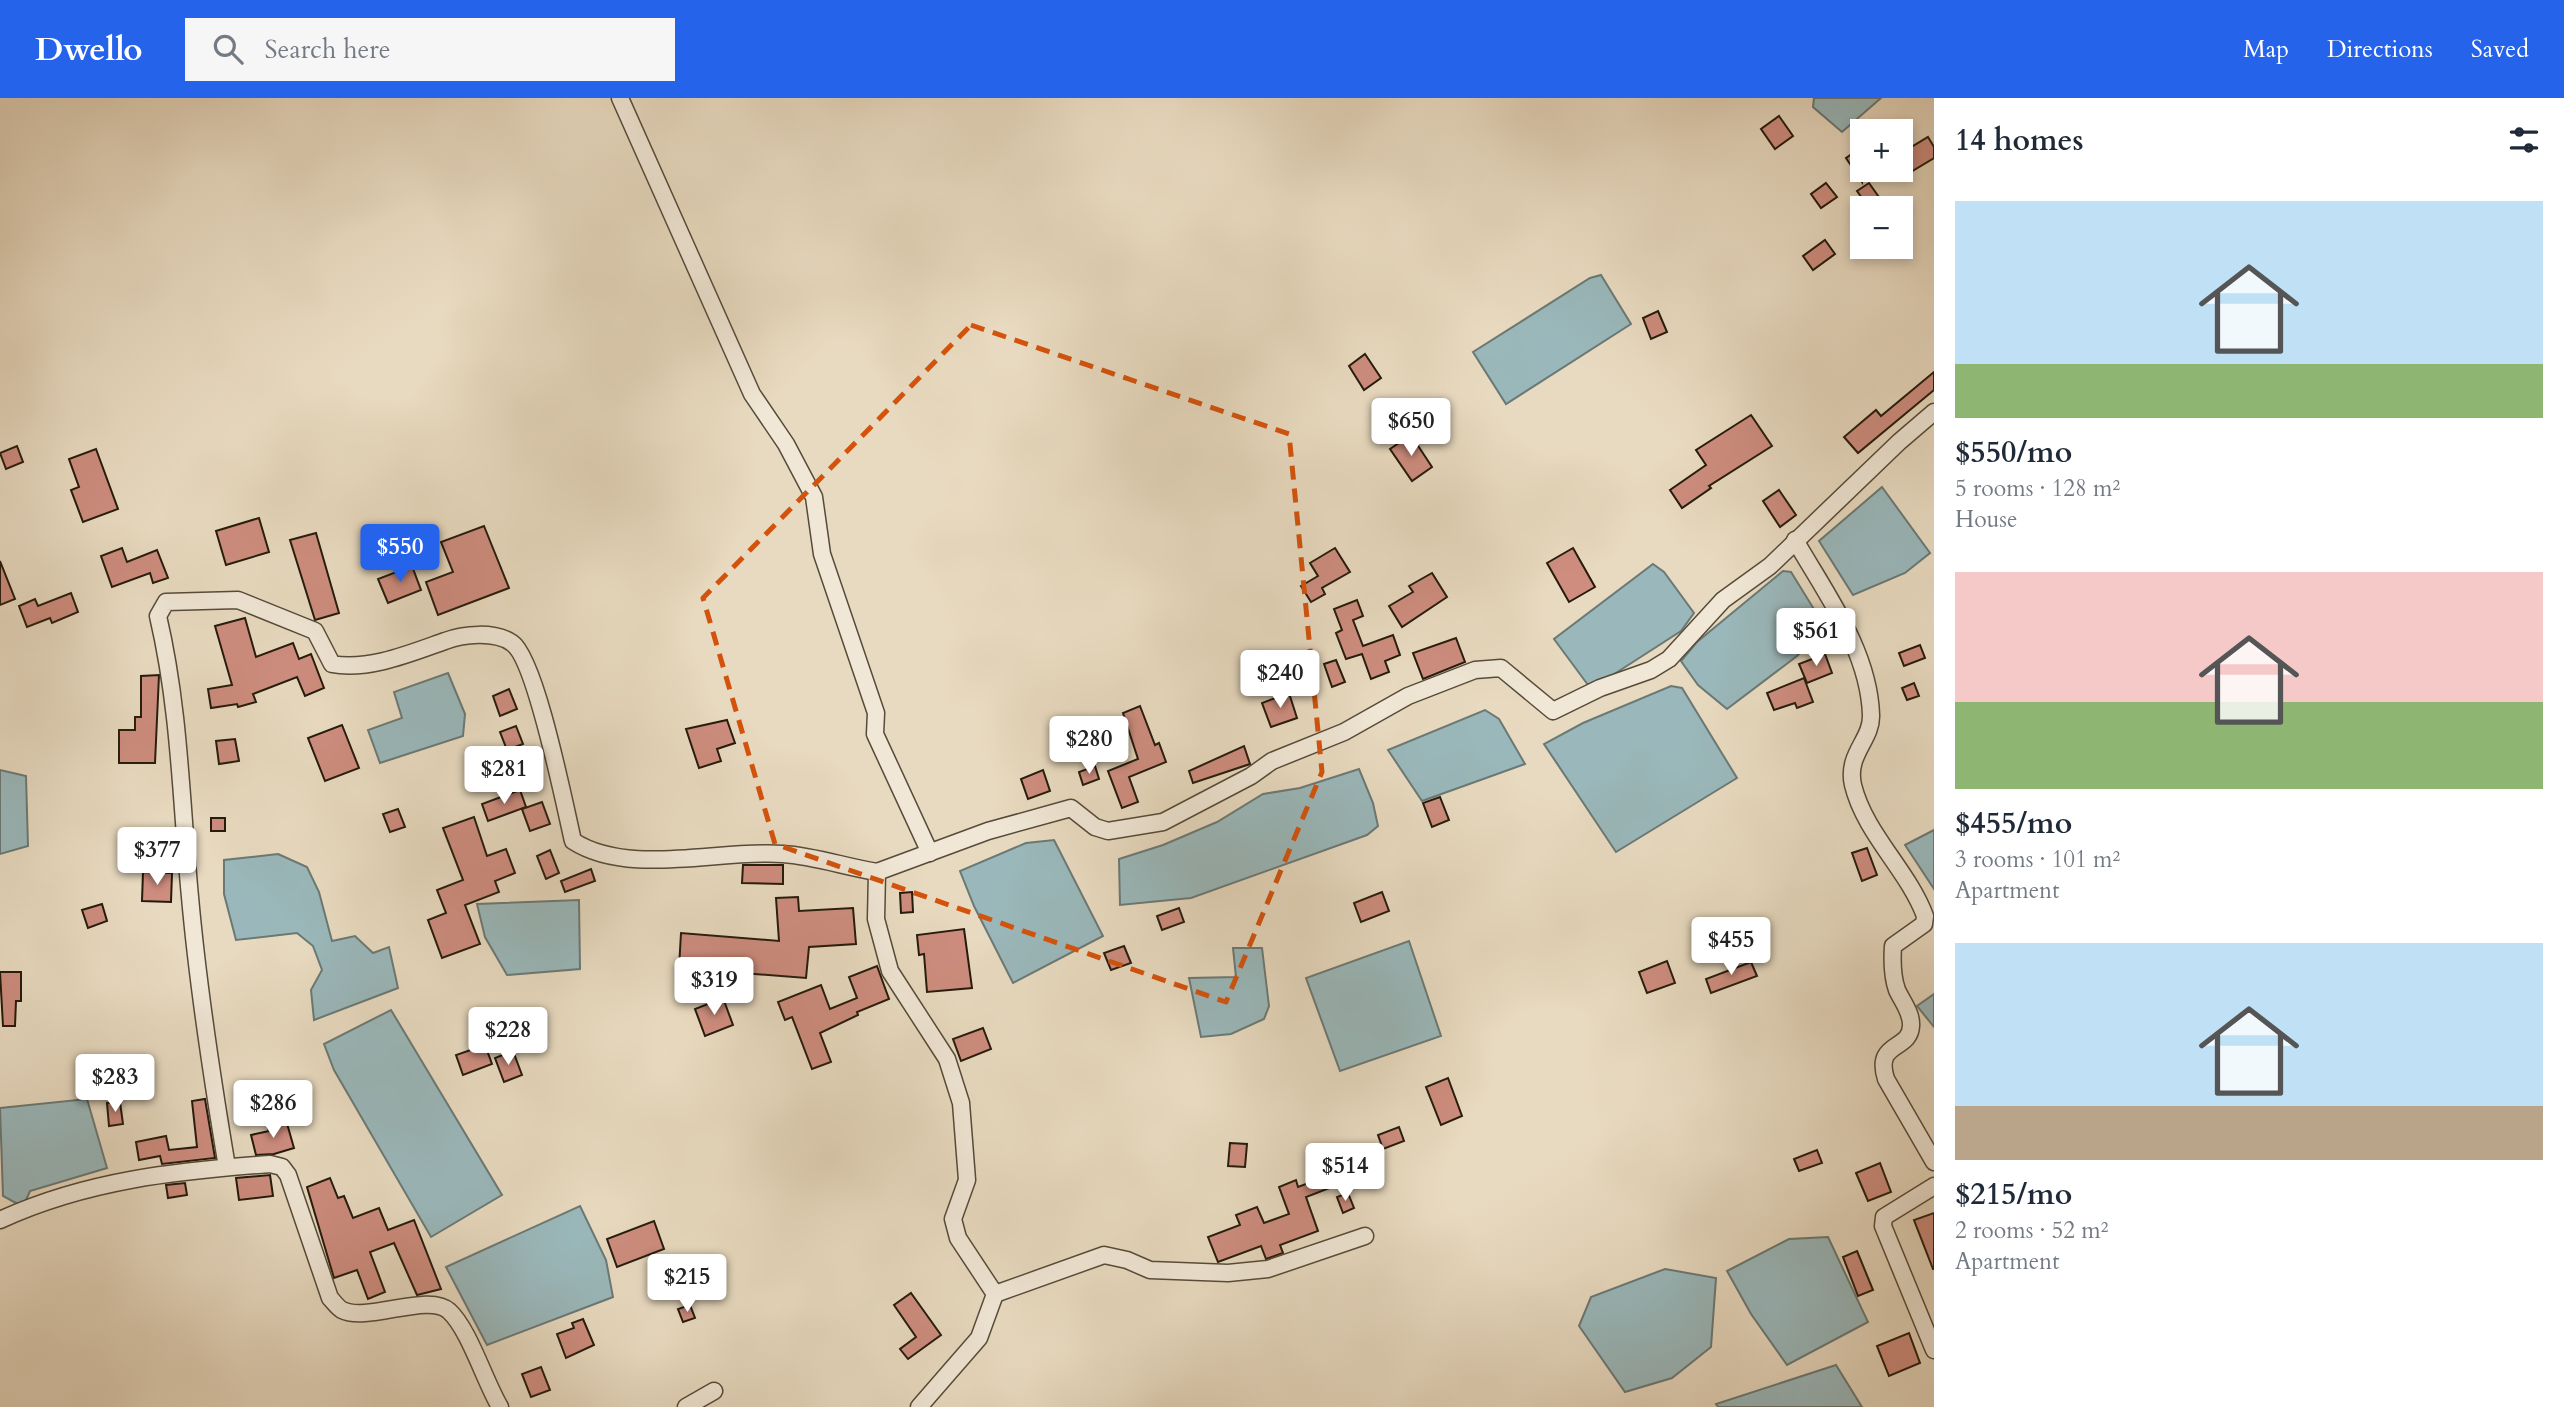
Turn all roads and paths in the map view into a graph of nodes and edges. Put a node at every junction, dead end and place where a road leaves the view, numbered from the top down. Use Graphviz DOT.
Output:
graph roads {
  1 [pos="620,98"];
  2 [pos="1934,412"];
  3 [pos="1795,540"];
  4 [pos="930,853"];
  5 [pos="877,872"];
  6 [pos="1934,1162"];
  7 [pos="227,1167"];
  8 [pos="1934,1186"];
  9 [pos="0,1220"];
  10 [pos="1365,1236"];
  11 [pos="995,1294"];
  12 [pos="1934,1350"];
  13 [pos="714,1391"];
  14 [pos="500,1407"];
  15 [pos="686,1407"];
  16 [pos="919,1407"];
  1 -- 4 [label="street"];
  2 -- 3 [label="street"];
  3 -- 4 [label="street"];
  3 -- 6 [label="street"];
  4 -- 5 [label="street"];
  5 -- 7 [label="street"];
  5 -- 11 [label="street"];
  7 -- 9 [label="street"];
  7 -- 14 [label="street"];
  8 -- 12 [label="street"];
  10 -- 11 [label="street"];
  11 -- 16 [label="street"];
  13 -- 15 [label="street"];
}
